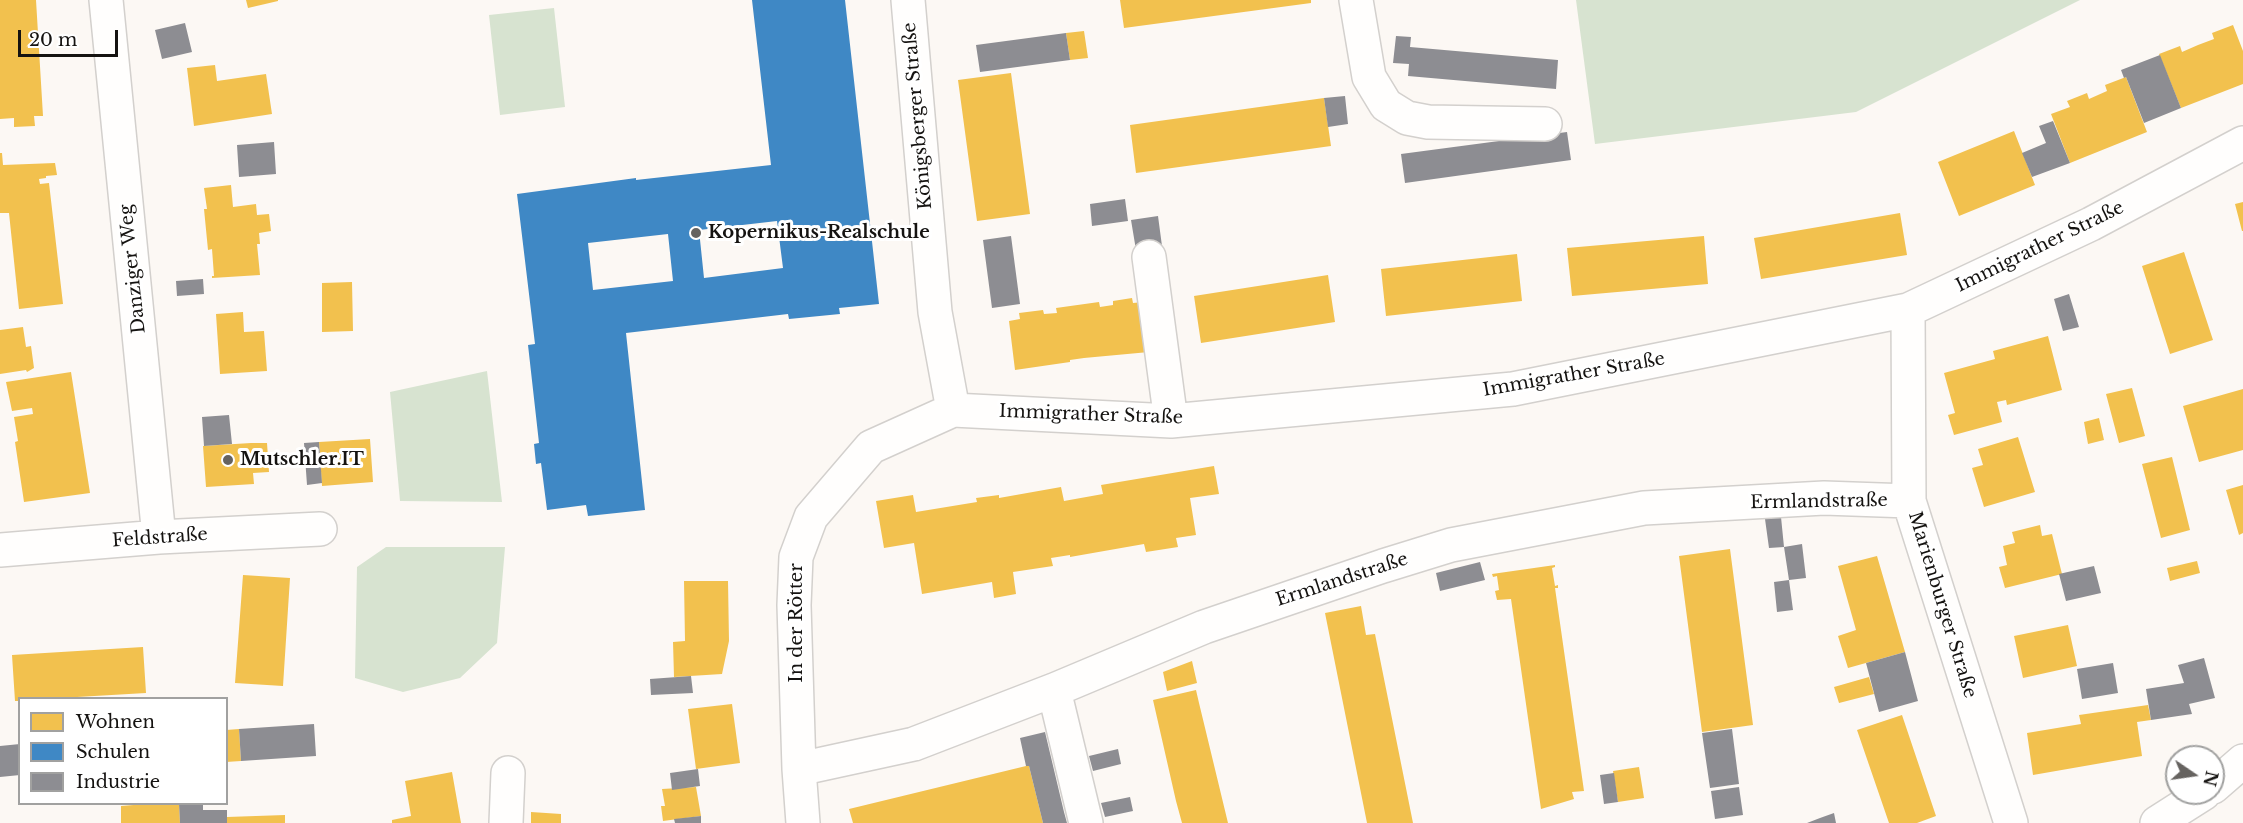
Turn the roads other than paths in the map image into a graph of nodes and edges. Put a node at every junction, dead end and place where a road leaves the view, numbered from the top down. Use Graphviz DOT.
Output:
graph roads {
  1 [pos="106,0"];
  2 [pos="908,0"];
  3 [pos="1356,0"];
  4 [pos="1545,124"];
  5 [pos="2243,143"];
  6 [pos="1149,256"];
  7 [pos="1908,310"];
  8 [pos="953,410"];
  9 [pos="1171,421"];
  10 [pos="871,447"];
  11 [pos="1909,501"];
  12 [pos="320,530"];
  13 [pos="159,537"];
  14 [pos="0,550"];
  15 [pos="1054,690"];
  16 [pos="2243,761"];
  17 [pos="799,769"];
  18 [pos="508,773"];
  19 [pos="2225,777"];
  20 [pos="2185,805"];
  21 [pos="506,823"];
  22 [pos="802,823"];
  23 [pos="1086,823"];
  24 [pos="2011,823"];
  25 [pos="2157,823"];
  1 -- 13 [label="street, Danziger Weg"];
  2 -- 8 [label="street, Königsberger Straße"];
  3 -- 4 [label="street"];
  5 -- 7 [label="street, Immigrather Straße"];
  6 -- 9 [label="street"];
  7 -- 9 [label="street, Immigrather Straße"];
  7 -- 11 [label="street, Marienburger Straße"];
  8 -- 9 [label="street, Immigrather Straße"];
  8 -- 10 [label="street, Immigrather Straße"];
  10 -- 17 [label="street, In der Rötter"];
  11 -- 15 [label="street, Ermlandstraße"];
  11 -- 24 [label="street, Marienburger Straße"];
  12 -- 13 [label="street, Feldstraße"];
  13 -- 14 [label="street, Feldstraße"];
  15 -- 17 [label="street, Ermlandstraße"];
  15 -- 23 [label="street"];
  16 -- 19 [label="street"];
  17 -- 22 [label="street, In der Rötter"];
  18 -- 21 [label="street"];
  20 -- 25 [label="street"];
}
